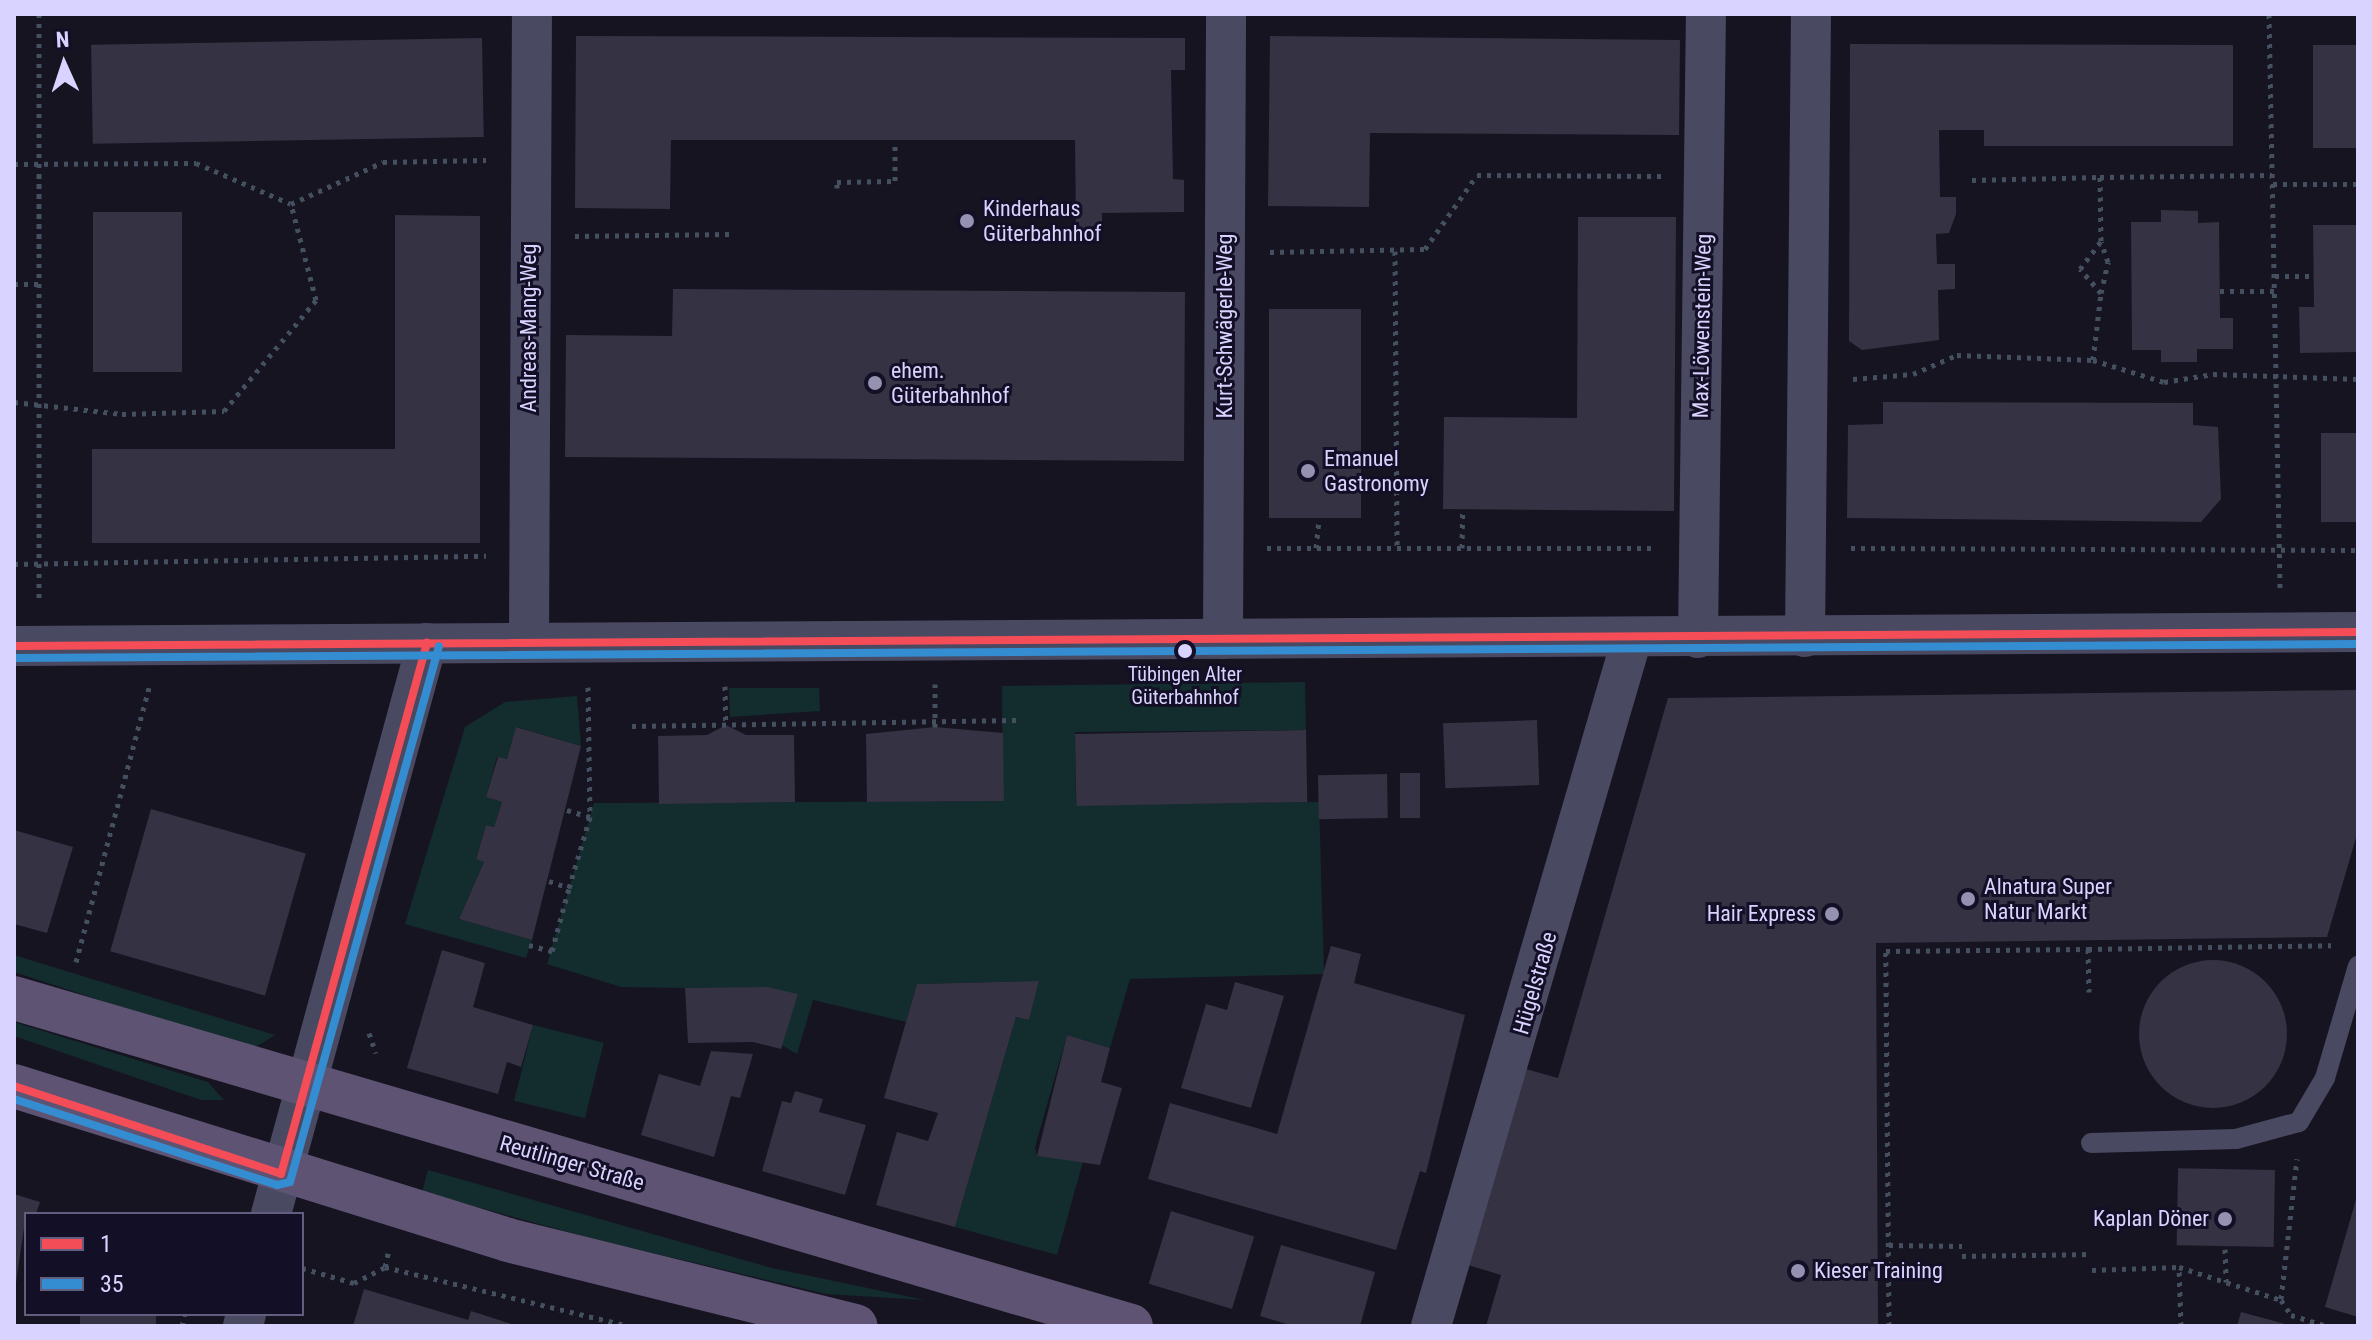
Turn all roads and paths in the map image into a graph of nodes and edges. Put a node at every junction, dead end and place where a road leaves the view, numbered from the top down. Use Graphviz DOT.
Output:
graph roads {
  1 [pos="39,14"];
  2 [pos="532,14"];
  3 [pos="1226,14"];
  4 [pos="1706,14"];
  5 [pos="1811,14"];
  6 [pos="2269,14"];
  7 [pos="895,141"];
  8 [pos="531,158"];
  9 [pos="39,163"];
  10 [pos="14,164"];
  11 [pos="2272,175"];
  12 [pos="1703,177"];
  13 [pos="2100,177"];
  14 [pos="1972,180"];
  15 [pos="2273,184"];
  16 [pos="2358,184"];
  17 [pos="837,188"];
  18 [pos="291,204"];
  19 [pos="731,234"];
  20 [pos="530,236"];
  21 [pos="2101,241"];
  22 [pos="1395,251"];
  23 [pos="1225,252"];
  24 [pos="2274,276"];
  25 [pos="2314,276"];
  26 [pos="14,284"];
  27 [pos="39,284"];
  28 [pos="2220,291"];
  29 [pos="2275,291"];
  30 [pos="2101,293"];
  31 [pos="2093,360"];
  32 [pos="2358,379"];
  33 [pos="2276,380"];
  34 [pos="1808,383"];
  35 [pos="14,402"];
  36 [pos="39,402"];
  37 [pos="1463,509"];
  38 [pos="1319,519"];
  39 [pos="1316,548"];
  40 [pos="1397,548"];
  41 [pos="1462,548"];
  42 [pos="527,555"];
  43 [pos="14,564"];
  44 [pos="40,564"];
  45 [pos="2281,632"];
  46 [pos="2358,632"];
  47 [pos="1805,637"];
  48 [pos="1632,638"];
  49 [pos="1698,638"];
  50 [pos="1223,639"];
  51 [pos="529,642"];
  52 [pos="587,642"];
  53 [pos="427,643"];
  54 [pos="161,644"];
  55 [pos="27,646"];
  56 [pos="1017,720"];
  57 [pos="632,726"];
  58 [pos="563,809"];
  59 [pos="590,817"];
  60 [pos="549,881"];
  61 [pos="569,888"];
  62 [pos="2081,941"];
  63 [pos="2033,942"];
  64 [pos="529,945"];
  65 [pos="2342,945"];
  66 [pos="2084,949"];
  67 [pos="2033,950"];
  68 [pos="1886,951"];
  69 [pos="1876,952"];
  70 [pos="76,962"];
  71 [pos="2358,966"];
  72 [pos="1876,986"];
  73 [pos="1886,986"];
  74 [pos="2089,992"];
  75 [pos="14,998"];
  76 [pos="1887,1034"];
  77 [pos="1876,1035"];
  78 [pos="14,1086"];
  79 [pos="306,1086"];
  80 [pos="2299,1122"];
  81 [pos="2091,1143"];
  82 [pos="1877,1149"];
  83 [pos="1888,1149"];
  84 [pos="276,1194"];
  85 [pos="1889,1245"];
  86 [pos="1962,1246"];
  87 [pos="2225,1249"];
  88 [pos="2092,1254"];
  89 [pos="1962,1256"];
  90 [pos="385,1267"];
  91 [pos="2179,1267"];
  92 [pos="2092,1270"];
  93 [pos="2226,1282"];
  94 [pos="2281,1300"];
  95 [pos="1878,1319"];
  96 [pos="1889,1323"];
  97 [pos="628,1326"];
  98 [pos="856,1326"];
  99 [pos="1131,1326"];
  100 [pos="1431,1326"];
  101 [pos="2181,1326"];
  102 [pos="2328,1326"];
  1 -- 9 [label="path"];
  2 -- 8 [label="street, Andreas-Mang-Weg"];
  3 -- 23 [label="street, Kurt-Schwägerle-Weg"];
  4 -- 12 [label="street, Max-Löwenstein-Weg"];
  5 -- 34 [label="street"];
  6 -- 11 [label="path"];
  7 -- 17 [label="path"];
  8 -- 18 [label="path"];
  8 -- 20 [label="street, Andreas-Mang-Weg"];
  9 -- 10 [label="path"];
  9 -- 18 [label="path"];
  9 -- 27 [label="path"];
  11 -- 13 [label="path"];
  11 -- 15 [label="path"];
  12 -- 22 [label="path"];
  12 -- 49 [label="street, Max-Löwenstein-Weg"];
  13 -- 14 [label="path"];
  13 -- 21 [label="path"];
  15 -- 16 [label="path"];
  15 -- 24 [label="path"];
  18 -- 36 [label="path"];
  19 -- 20 [label="path"];
  20 -- 42 [label="street, Andreas-Mang-Weg"];
  21 -- 30 [label="path"];
  21 -- 30 [label="path"];
  22 -- 23 [label="path"];
  22 -- 40 [label="path"];
  23 -- 50 [label="street, Kurt-Schwägerle-Weg"];
  24 -- 25 [label="path"];
  24 -- 29 [label="path"];
  26 -- 27 [label="path"];
  27 -- 36 [label="path"];
  28 -- 29 [label="path"];
  29 -- 33 [label="path"];
  30 -- 31 [label="path"];
  31 -- 33 [label="path"];
  31 -- 34 [label="path"];
  32 -- 33 [label="path"];
  33 -- 45 [label="path"];
  34 -- 47 [label="street"];
  35 -- 36 [label="path"];
  36 -- 44 [label="path"];
  37 -- 41 [label="path"];
  38 -- 39 [label="path"];
  42 -- 44 [label="path"];
  42 -- 51 [label="street, Andreas-Mang-Weg"];
  43 -- 44 [label="path"];
  44 -- 55 [label="path"];
  45 -- 46 [label="street"];
  45 -- 47 [label="street"];
  47 -- 49 [label="street"];
  48 -- 49 [label="street"];
  48 -- 50 [label="street"];
  48 -- 100 [label="street, Hügelstraße"];
  50 -- 52 [label="street"];
  51 -- 52 [label="street"];
  51 -- 53 [label="street"];
  52 -- 59 [label="path"];
  53 -- 54 [label="street"];
  53 -- 79 [label="street"];
  54 -- 55 [label="street"];
  54 -- 70 [label="path"];
  56 -- 57 [label="path"];
  58 -- 59 [label="path"];
  59 -- 61 [label="path"];
  60 -- 61 [label="path"];
  61 -- 64 [label="path"];
  62 -- 66 [label="path"];
  63 -- 67 [label="path"];
  65 -- 66 [label="path"];
  66 -- 67 [label="path"];
  66 -- 74 [label="path"];
  67 -- 68 [label="path"];
  68 -- 69 [label="path"];
  68 -- 73 [label="path"];
  71 -- 80 [label="lane"];
  72 -- 73 [label="path"];
  73 -- 76 [label="path"];
  75 -- 79 [label="main road, Reutlinger Straße"];
  76 -- 77 [label="path"];
  76 -- 83 [label="path"];
  78 -- 84 [label="main road"];
  79 -- 84 [label="street"];
  79 -- 99 [label="main road, Reutlinger Straße"];
  80 -- 81 [label="lane"];
  80 -- 94 [label="path"];
  82 -- 83 [label="path"];
  83 -- 85 [label="path"];
  84 -- 98 [label="main road"];
  85 -- 86 [label="path"];
  85 -- 96 [label="path"];
  87 -- 93 [label="path"];
  88 -- 89 [label="path"];
  90 -- 97 [label="path"];
  91 -- 92 [label="path"];
  91 -- 93 [label="path"];
  91 -- 101 [label="path"];
  93 -- 94 [label="path"];
  94 -- 102 [label="path"];
  95 -- 96 [label="path"];
}
